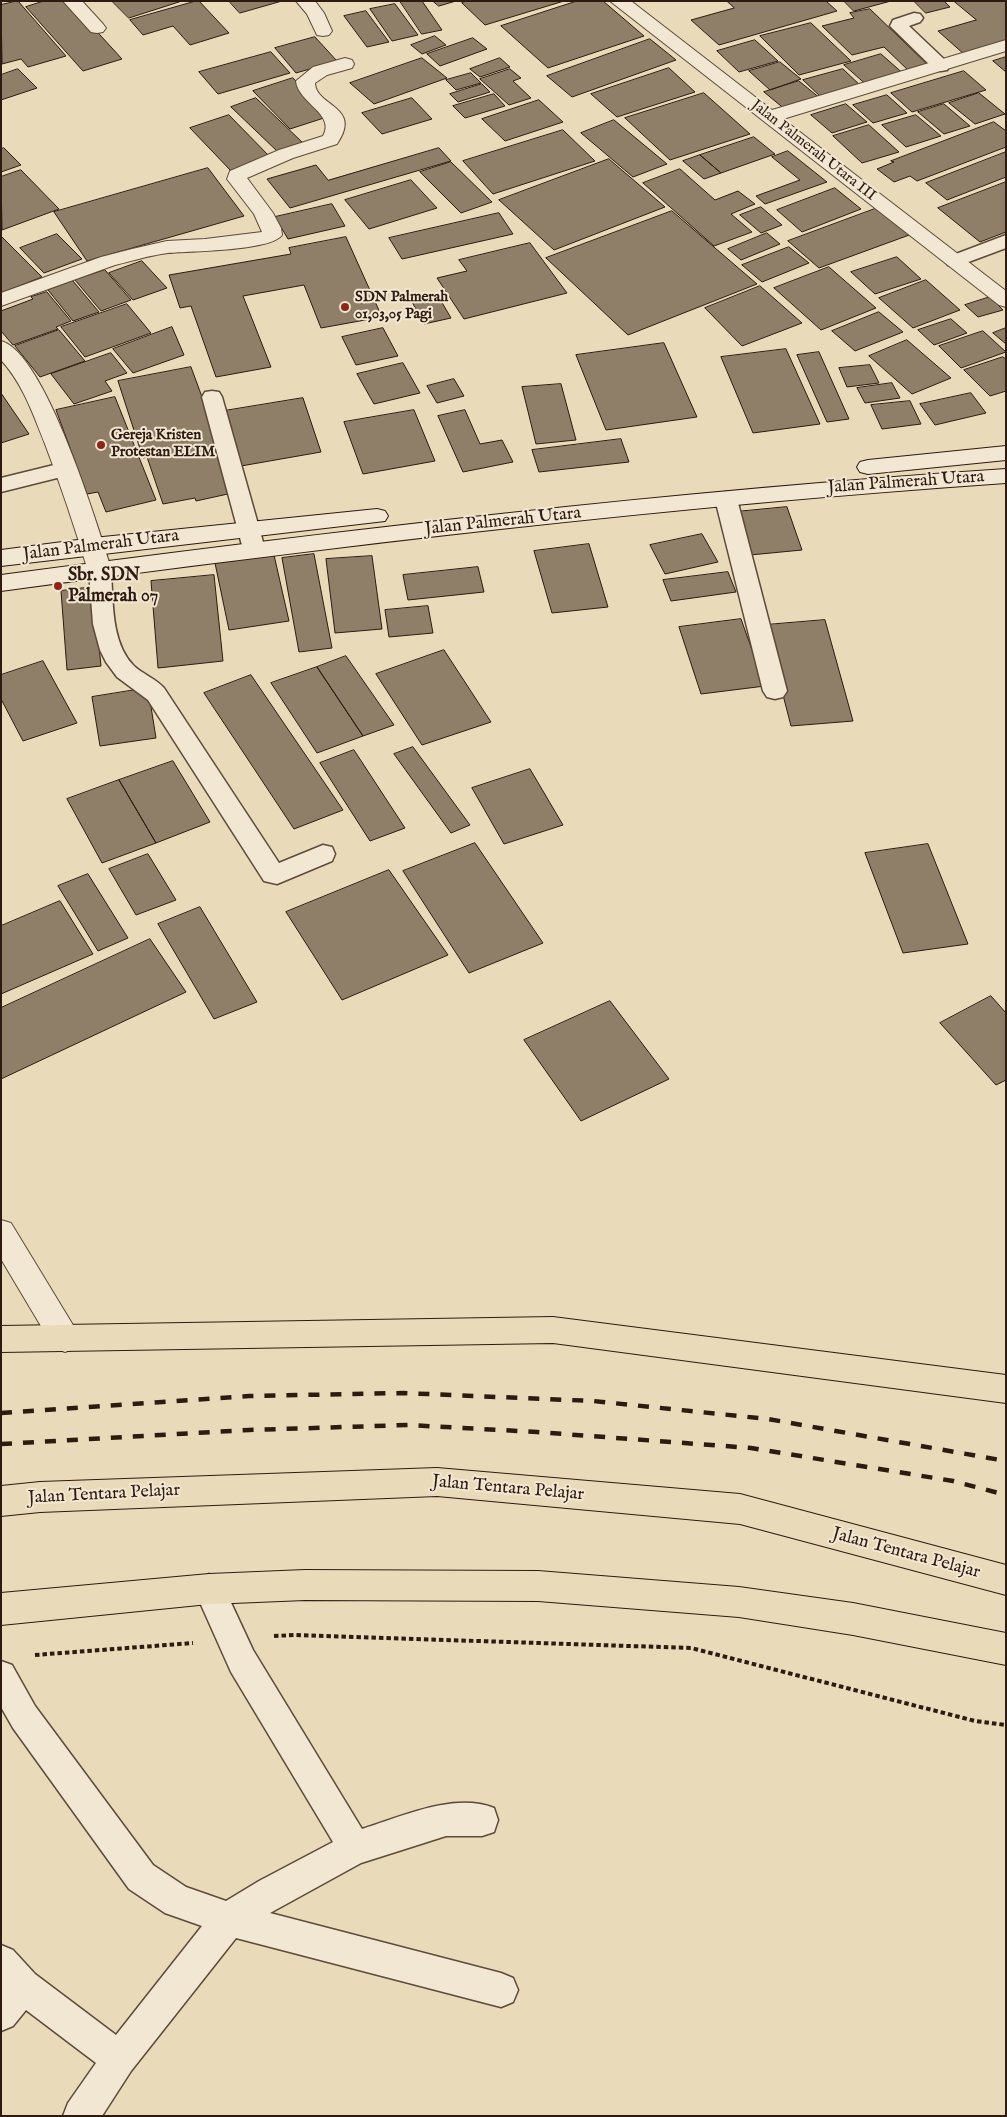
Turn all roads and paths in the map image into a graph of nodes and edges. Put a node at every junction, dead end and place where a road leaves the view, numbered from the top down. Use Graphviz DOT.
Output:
graph roads {
  1 [pos="72,1"];
  2 [pos="305,1"];
  3 [pos="619,1"];
  4 [pos="914,18"];
  5 [pos="97,28"];
  6 [pos="323,32"];
  7 [pos="1006,45"];
  8 [pos="345,64"];
  9 [pos="941,66"];
  10 [pos="769,117"];
  11 [pos="1006,241"];
  12 [pos="955,261"];
  13 [pos="1,300"];
  14 [pos="1006,301"];
  15 [pos="1,347"];
  16 [pos="212,397"];
  17 [pos="1006,453"];
  18 [pos="66,469"];
  19 [pos="1006,476"];
  20 [pos="1,486"];
  21 [pos="736,492"];
  22 [pos="252,538"];
  23 [pos="94,546"];
  24 [pos="1,558"];
  25 [pos="100,571"];
  26 [pos="1,583"];
  27 [pos="774,691"];
  28 [pos="323,854"];
  29 [pos="1,1232"];
  30 [pos="1,1339"];
  31 [pos="64,1339"];
  32 [pos="1006,1389"];
  33 [pos="1,1502"];
  34 [pos="1006,1580"];
  35 [pos="209,1589"];
  36 [pos="1,1609"];
  37 [pos="232,1639"];
  38 [pos="1006,1649"];
  39 [pos="28,1656"];
  40 [pos="1,1676"];
  41 [pos="1006,1725"];
  42 [pos="482,1820"];
  43 [pos="355,1848"];
  44 [pos="229,1919"];
  45 [pos="12,1974"];
  46 [pos="501,1990"];
  47 [pos="1,2014"];
  48 [pos="119,2059"];
  49 [pos="81,2116"];
  1 -- 5 [label="street"];
  2 -- 6 [label="street"];
  3 -- 10 [label="street, Jalan Palmerah Utara III"];
  4 -- 9 [label="lane"];
  7 -- 9 [label="street"];
  8 -- 13 [label="street"];
  9 -- 10 [label="street"];
  10 -- 12 [label="street, Jalan Palmerah Utara III"];
  11 -- 12 [label="lane"];
  12 -- 14 [label="street, Jalan Palmerah Utara III"];
  15 -- 18 [label="street"];
  16 -- 22 [label="lane"];
  17 -- 21 [label="street, Jalan Palmerah Utara"];
  18 -- 20 [label="lane"];
  18 -- 23 [label="street"];
  19 -- 21 [label="street, Jalan Palmerah Utara"];
  21 -- 22 [label="street, Jalan Palmerah Utara"];
  21 -- 27 [label="lane"];
  22 -- 23 [label="street, Jalan Palmerah Utara"];
  22 -- 25 [label="street, Jalan Palmerah Utara"];
  23 -- 24 [label="street, Jalan Palmerah Utara"];
  23 -- 25 [label="street"];
  25 -- 26 [label="street, Jalan Palmerah Utara"];
  25 -- 28 [label="lane"];
  29 -- 31 [label="street"];
  30 -- 31 [label="highway"];
  31 -- 32 [label="highway"];
  33 -- 34 [label="highway, Jalan Tentara Pelajar"];
  35 -- 36 [label="highway"];
  35 -- 37 [label="lane"];
  35 -- 38 [label="highway"];
  37 -- 39 [label="path"];
  37 -- 41 [label="path"];
  37 -- 43 [label="lane"];
  40 -- 44 [label="lane"];
  42 -- 43 [label="lane"];
  43 -- 44 [label="lane"];
  44 -- 46 [label="lane"];
  44 -- 48 [label="lane"];
  45 -- 47 [label="lane"];
  45 -- 48 [label="lane"];
  48 -- 49 [label="lane"];
}
